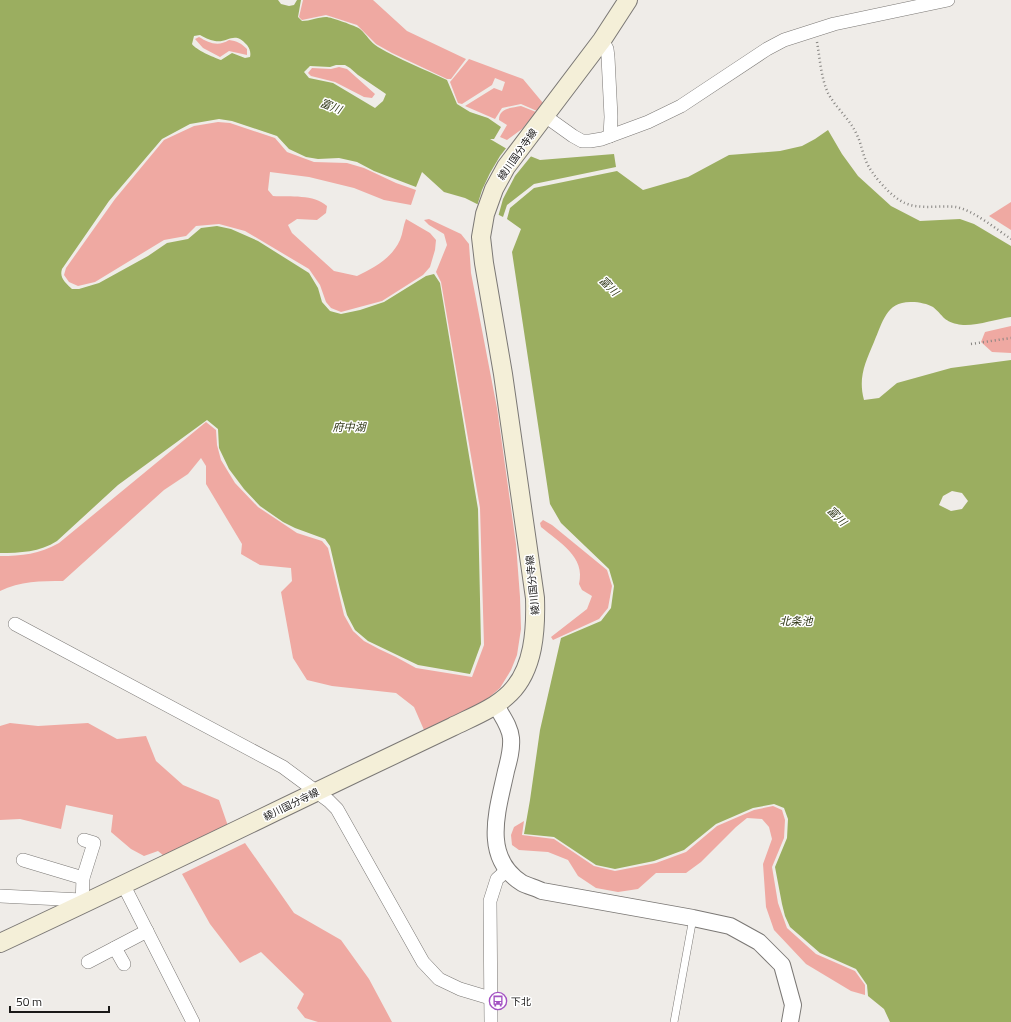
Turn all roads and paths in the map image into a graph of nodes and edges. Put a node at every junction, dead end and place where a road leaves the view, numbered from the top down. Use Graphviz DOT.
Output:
graph roads {
  1 [pos="628,0"];
  2 [pos="948,0"];
  3 [pos="815,30"];
  4 [pos="602,40"];
  5 [pos="546,116"];
  6 [pos="610,136"];
  7 [pos="1011,239"];
  8 [pos="1011,338"];
  9 [pos="971,344"];
  10 [pos="16,624"];
  11 [pos="496,705"];
  12 [pos="316,792"];
  13 [pos="84,840"];
  14 [pos="23,860"];
  15 [pos="507,870"];
  16 [pos="84,878"];
  17 [pos="123,884"];
  18 [pos="0,896"];
  19 [pos="82,902"];
  20 [pos="693,918"];
  21 [pos="147,931"];
  22 [pos="0,943"];
  23 [pos="115,948"];
  24 [pos="88,962"];
  25 [pos="124,964"];
  26 [pos="490,998"];
  27 [pos="193,1022"];
  28 [pos="491,1022"];
  29 [pos="674,1022"];
  30 [pos="790,1022"];
  1 -- 4 [label="main road, 綾川国分寺線"];
  2 -- 3 [label="street"];
  3 -- 6 [label="street"];
  3 -- 7 [label="path"];
  4 -- 5 [label="main road, 綾川国分寺線"];
  4 -- 6 [label="street"];
  5 -- 6 [label="street"];
  5 -- 11 [label="main road, 綾川国分寺線"];
  8 -- 9 [label="path"];
  10 -- 12 [label="street"];
  11 -- 12 [label="main road, 綾川国分寺線"];
  11 -- 15 [label="street"];
  12 -- 17 [label="main road, 綾川国分寺線"];
  12 -- 26 [label="street"];
  13 -- 16 [label="street"];
  14 -- 16 [label="street"];
  15 -- 20 [label="street"];
  15 -- 26 [label="street"];
  16 -- 19 [label="street"];
  17 -- 19 [label="main road, 綾川国分寺線"];
  17 -- 21 [label="street"];
  18 -- 19 [label="street"];
  19 -- 22 [label="main road, 綾川国分寺線"];
  20 -- 29 [label="lane"];
  20 -- 30 [label="street"];
  21 -- 23 [label="street"];
  21 -- 27 [label="street"];
  23 -- 24 [label="street"];
  23 -- 25 [label="street"];
  26 -- 28 [label="street"];
}
